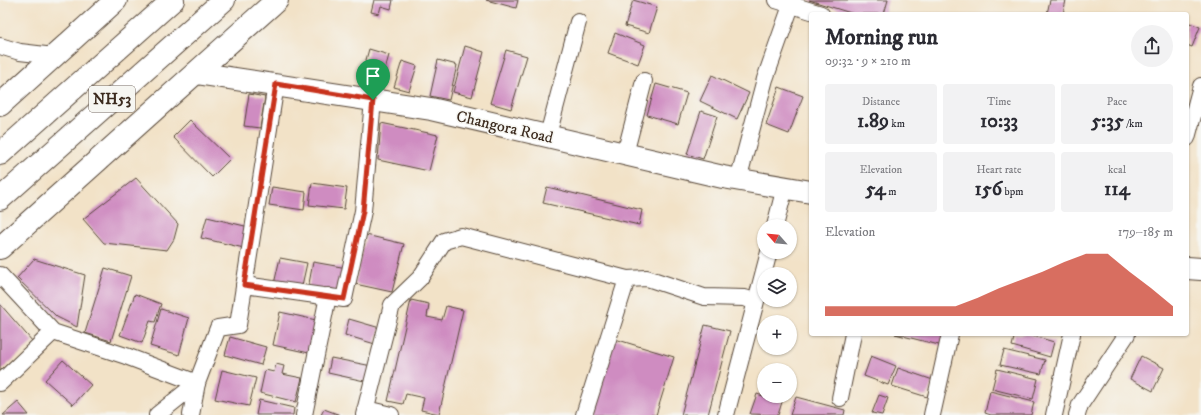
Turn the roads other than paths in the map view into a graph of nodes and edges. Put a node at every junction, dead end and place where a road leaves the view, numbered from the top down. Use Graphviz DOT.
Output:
graph roads {
  1 [pos="116,0"];
  2 [pos="173,0"];
  3 [pos="224,0"];
  4 [pos="277,0"];
  5 [pos="776,0"];
  6 [pos="792,3"];
  7 [pos="816,12"];
  8 [pos="578,22"];
  9 [pos="0,46"];
  10 [pos="54,56"];
  11 [pos="196,73"];
  12 [pos="644,81"];
  13 [pos="276,84"];
  14 [pos="1201,86"];
  15 [pos="373,100"];
  16 [pos="0,105"];
  17 [pos="1189,131"];
  18 [pos="548,135"];
  19 [pos="0,154"];
  20 [pos="625,154"];
  21 [pos="738,180"];
  22 [pos="786,187"];
  23 [pos="809,192"];
  24 [pos="0,199"];
  25 [pos="777,219"];
  26 [pos="0,248"];
  27 [pos="766,259"];
  28 [pos="1189,268"];
  29 [pos="1201,269"];
  30 [pos="0,275"];
  31 [pos="627,279"];
  32 [pos="244,285"];
  33 [pos="328,296"];
  34 [pos="756,302"];
  35 [pos="53,332"];
  36 [pos="853,336"];
  37 [pos="950,336"];
  38 [pos="1072,336"];
  39 [pos="1126,336"];
  40 [pos="0,383"];
  41 [pos="197,383"];
  42 [pos="840,398"];
  43 [pos="365,412"];
  44 [pos="158,415"];
  45 [pos="191,415"];
  46 [pos="304,415"];
  47 [pos="391,415"];
  48 [pos="584,415"];
  49 [pos="726,415"];
  50 [pos="932,415"];
  51 [pos="1054,415"];
  52 [pos="1077,415"];
  1 -- 10 [label="main road"];
  2 -- 19 [label="main road, NH53"];
  3 -- 24 [label="main road, NH53"];
  4 -- 11 [label="main road"];
  5 -- 6 [label="street"];
  6 -- 7 [label="street"];
  6 -- 21 [label="street"];
  8 -- 18 [label="street"];
  9 -- 10 [label="street"];
  10 -- 16 [label="main road"];
  11 -- 13 [label="main road, Changora Road"];
  11 -- 26 [label="main road"];
  12 -- 20 [label="street"];
  13 -- 15 [label="main road, Changora Road"];
  13 -- 32 [label="street"];
  14 -- 17 [label="street"];
  15 -- 18 [label="main road, Changora Road"];
  15 -- 33 [label="street"];
  18 -- 20 [label="main road, Changora Road"];
  20 -- 21 [label="main road, Changora Road"];
  21 -- 22 [label="main road, Changora Road"];
  22 -- 23 [label="main road, Changora Road"];
  22 -- 25 [label="street"];
  27 -- 34 [label="street"];
  28 -- 29 [label="main road"];
  30 -- 35 [label="street"];
  31 -- 34 [label="street"];
  31 -- 43 [label="street"];
  31 -- 48 [label="street"];
  32 -- 33 [label="street"];
  32 -- 41 [label="street"];
  33 -- 46 [label="street"];
  34 -- 49 [label="street"];
  35 -- 40 [label="street"];
  35 -- 41 [label="street"];
  36 -- 42 [label="street"];
  37 -- 50 [label="street"];
  38 -- 51 [label="street"];
  39 -- 52 [label="street"];
  41 -- 44 [label="street"];
  41 -- 45 [label="street"];
  43 -- 47 [label="street"];
}
